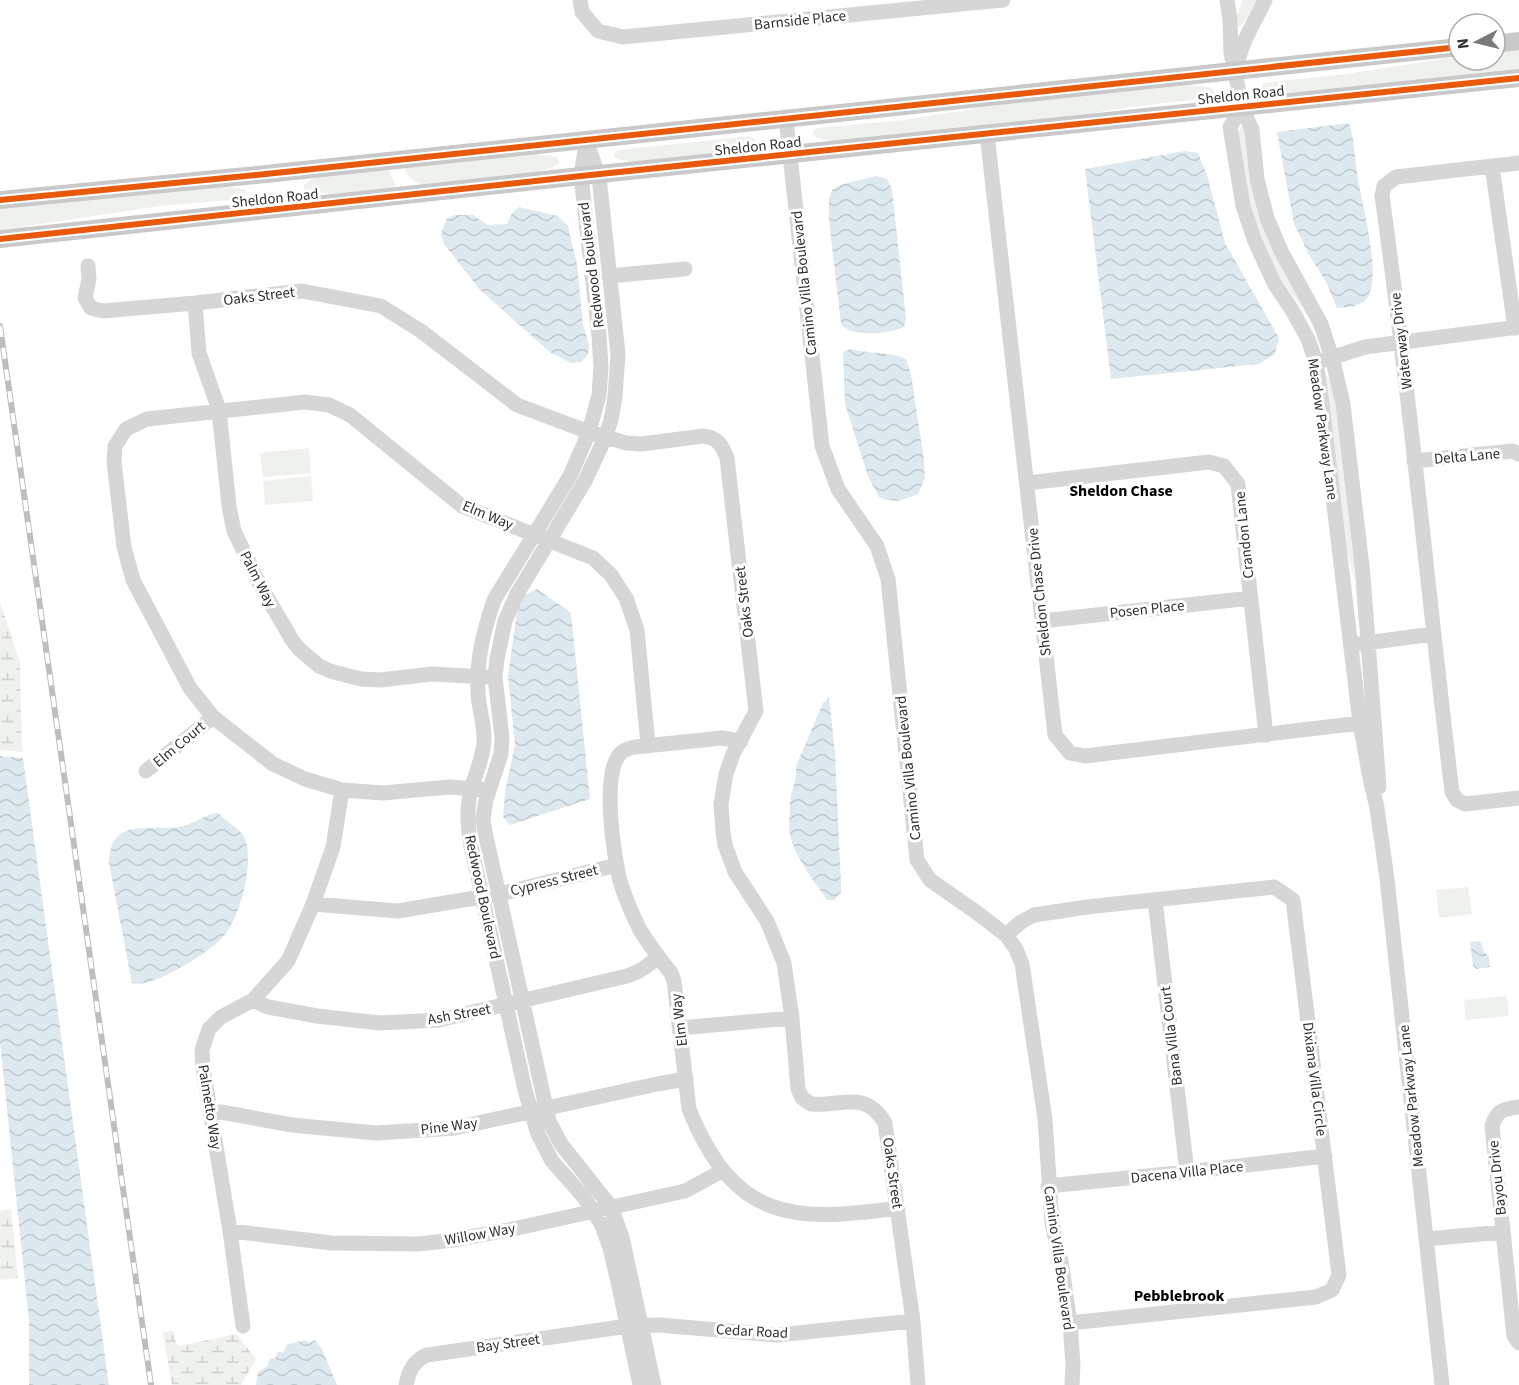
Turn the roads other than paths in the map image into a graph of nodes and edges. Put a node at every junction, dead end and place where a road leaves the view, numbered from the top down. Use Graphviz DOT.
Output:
graph roads {
  1 [pos="580,0"];
  2 [pos="1003,0"];
  3 [pos="1227,0"];
  4 [pos="1238,0"];
  5 [pos="1265,0"];
  6 [pos="1230,19"];
  7 [pos="1447,48"];
  8 [pos="1236,71"];
  9 [pos="1519,78"];
  10 [pos="1242,107"];
  11 [pos="786,119"];
  12 [pos="987,134"];
  13 [pos="586,140"];
  14 [pos="790,155"];
  15 [pos="1519,163"];
  16 [pos="1492,166"];
  17 [pos="590,175"];
  18 [pos="0,200"];
  19 [pos="0,239"];
  20 [pos="88,266"];
  21 [pos="685,268"];
  22 [pos="609,276"];
  23 [pos="195,303"];
  24 [pos="613,303"];
  25 [pos="596,304"];
  26 [pos="1517,328"];
  27 [pos="1403,343"];
  28 [pos="1332,358"];
  29 [pos="1316,362"];
  30 [pos="219,410"];
  31 [pos="590,432"];
  32 [pos="604,438"];
  33 [pos="1519,454"];
  34 [pos="1414,461"];
  35 [pos="1027,483"];
  36 [pos="542,537"];
  37 [pos="1251,598"];
  38 [pos="1042,621"];
  39 [pos="1433,634"];
  40 [pos="1368,642"];
  41 [pos="1351,644"];
  42 [pos="478,676"];
  43 [pos="495,677"];
  44 [pos="213,717"];
  45 [pos="1360,723"];
  46 [pos="1266,735"];
  47 [pos="741,741"];
  48 [pos="648,745"];
  49 [pos="146,771"];
  50 [pos="472,788"];
  51 [pos="342,790"];
  52 [pos="489,790"];
  53 [pos="1519,798"];
  54 [pos="1377,808"];
  55 [pos="617,865"];
  56 [pos="499,894"];
  57 [pos="483,897"];
  58 [pos="1155,900"];
  59 [pos="313,904"];
  60 [pos="1006,935"];
  61 [pos="658,956"];
  62 [pos="253,1000"];
  63 [pos="523,1002"];
  64 [pos="507,1005"];
  65 [pos="792,1018"];
  66 [pos="680,1028"];
  67 [pos="686,1079"];
  68 [pos="1519,1107"];
  69 [pos="538,1110"];
  70 [pos="210,1113"];
  71 [pos="1325,1155"];
  72 [pos="722,1171"];
  73 [pos="1187,1172"];
  74 [pos="1048,1186"];
  75 [pos="611,1207"];
  76 [pos="898,1208"];
  77 [pos="594,1210"];
  78 [pos="230,1231"];
  79 [pos="1503,1232"];
  80 [pos="1426,1239"];
  81 [pos="913,1322"];
  82 [pos="1070,1323"];
  83 [pos="243,1326"];
  84 [pos="635,1326"];
  85 [pos="1519,1343"];
  86 [pos="406,1385"];
  87 [pos="640,1385"];
  88 [pos="654,1385"];
  89 [pos="918,1385"];
  90 [pos="1072,1385"];
  91 [pos="1442,1385"];
  1 -- 2 [label="street, Barnside Place"];
  3 -- 6 [label="street"];
  4 -- 6 [label="street"];
  5 -- 8 [label="street"];
  6 -- 8 [label="street"];
  7 -- 8 [label="main road, Sheldon Road"];
  8 -- 10 [label="street"];
  8 -- 11 [label="main road, Sheldon Road"];
  9 -- 10 [label="main road, Sheldon Road"];
  10 -- 12 [label="main road, Sheldon Road"];
  10 -- 28 [label="street, Meadow Parkway Lane"];
  10 -- 29 [label="street, Meadow Parkway Lane"];
  11 -- 13 [label="main road, Sheldon Road"];
  11 -- 14 [label="street, Camino Villa Boulevard"];
  12 -- 14 [label="main road, Sheldon Road"];
  12 -- 35 [label="street, Sheldon Chase Drive"];
  13 -- 17 [label="street, Redwood Boulevard"];
  13 -- 18 [label="main road, Sheldon Road"];
  14 -- 17 [label="main road, Sheldon Road"];
  14 -- 60 [label="street, Camino Villa Boulevard"];
  15 -- 16 [label="street, Waterway Drive"];
  16 -- 26 [label="street"];
  16 -- 27 [label="street, Waterway Drive"];
  17 -- 19 [label="main road, Sheldon Road"];
  17 -- 22 [label="street, Redwood Boulevard"];
  17 -- 25 [label="street, Redwood Boulevard"];
  20 -- 23 [label="street, Oaks Street"];
  21 -- 22 [label="street"];
  22 -- 24 [label="street, Redwood Boulevard"];
  23 -- 30 [label="street, Palm Way"];
  23 -- 31 [label="street, Oaks Street"];
  24 -- 25 [label="street"];
  24 -- 32 [label="street, Redwood Boulevard"];
  25 -- 31 [label="street, Redwood Boulevard"];
  26 -- 27 [label="street"];
  27 -- 28 [label="street"];
  27 -- 34 [label="street, Waterway Drive"];
  28 -- 29 [label="street"];
  28 -- 40 [label="street, Meadow Parkway Lane"];
  29 -- 41 [label="street, Meadow Parkway Lane"];
  30 -- 36 [label="street, Elm Way"];
  30 -- 42 [label="street, Palm Way"];
  30 -- 44 [label="street, Elm Way"];
  31 -- 32 [label="street, Oaks Street"];
  31 -- 36 [label="street, Redwood Boulevard"];
  32 -- 36 [label="street, Redwood Boulevard"];
  32 -- 47 [label="street, Oaks Street"];
  33 -- 34 [label="street, Delta Lane"];
  34 -- 39 [label="street, Waterway Drive"];
  35 -- 37 [label="street, Crandon Lane"];
  35 -- 38 [label="street, Sheldon Chase Drive"];
  36 -- 42 [label="street, Redwood Boulevard"];
  36 -- 43 [label="street, Redwood Boulevard"];
  36 -- 48 [label="street, Elm Way"];
  37 -- 38 [label="street, Posen Place"];
  37 -- 46 [label="street, Crandon Lane"];
  38 -- 46 [label="street, Sheldon Chase Drive"];
  39 -- 40 [label="street"];
  39 -- 53 [label="street, Waterway Drive"];
  40 -- 41 [label="street"];
  40 -- 54 [label="street, Meadow Parkway Lane"];
  41 -- 45 [label="street, Meadow Parkway Lane"];
  42 -- 43 [label="street, Palm Way"];
  42 -- 50 [label="street, Redwood Boulevard"];
  43 -- 52 [label="street, Redwood Boulevard"];
  44 -- 49 [label="street, Elm Court"];
  44 -- 51 [label="street, Elm Way"];
  45 -- 46 [label="street, Sheldon Chase Drive"];
  45 -- 54 [label="street, Meadow Parkway Lane"];
  47 -- 48 [label="street"];
  47 -- 65 [label="street, Oaks Street"];
  48 -- 55 [label="street, Elm Way"];
  50 -- 51 [label="street, Elm Way"];
  50 -- 52 [label="street, Elm Way"];
  50 -- 57 [label="street, Redwood Boulevard"];
  51 -- 59 [label="street, Palmetto Way"];
  52 -- 56 [label="street, Redwood Boulevard"];
  54 -- 80 [label="street, Meadow Parkway Lane"];
  55 -- 56 [label="street, Cypress Street"];
  55 -- 61 [label="street, Elm Way"];
  56 -- 57 [label="street, Cypress Street"];
  56 -- 63 [label="street, Redwood Boulevard"];
  57 -- 59 [label="street, Cypress Street"];
  57 -- 64 [label="street, Redwood Boulevard"];
  58 -- 60 [label="street, Dixiana Villa Circle"];
  58 -- 71 [label="street, Dixiana Villa Circle"];
  58 -- 73 [label="street, Bana Villa Court"];
  59 -- 62 [label="street, Palmetto Way"];
  60 -- 74 [label="street, Camino Villa Boulevard"];
  61 -- 63 [label="street, Ash Street"];
  61 -- 66 [label="street, Elm Way"];
  62 -- 64 [label="street, Ash Street"];
  62 -- 70 [label="street, Palmetto Way"];
  63 -- 64 [label="street, Ash Street"];
  63 -- 69 [label="street, Redwood Boulevard"];
  64 -- 69 [label="street, Redwood Boulevard"];
  65 -- 66 [label="street"];
  65 -- 76 [label="street, Oaks Street"];
  66 -- 67 [label="street, Elm Way"];
  67 -- 69 [label="street, Pine Way"];
  67 -- 72 [label="street, Elm Way"];
  68 -- 79 [label="street, Bayou Drive"];
  69 -- 70 [label="street, Pine Way"];
  69 -- 75 [label="street, Redwood Boulevard"];
  69 -- 77 [label="street, Redwood Boulevard"];
  70 -- 78 [label="street, Palmetto Way"];
  71 -- 73 [label="street, Dacena Villa Place"];
  71 -- 82 [label="street, Dixiana Villa Circle"];
  72 -- 75 [label="street, Willow Way"];
  72 -- 76 [label="street, Elm Way"];
  73 -- 74 [label="street, Dacena Villa Place"];
  74 -- 82 [label="street, Camino Villa Boulevard"];
  75 -- 77 [label="street, Willow Way"];
  75 -- 84 [label="street, Redwood Boulevard"];
  76 -- 81 [label="street, Oaks Street"];
  77 -- 78 [label="street, Willow Way"];
  77 -- 84 [label="street, Redwood Boulevard"];
  78 -- 83 [label="street, Palmetto Way"];
  79 -- 80 [label="street, Bayou Drive"];
  79 -- 85 [label="street, Bayou Drive"];
  80 -- 91 [label="street, Meadow Parkway Lane"];
  81 -- 84 [label="street, Cedar Road"];
  81 -- 89 [label="street, Oaks Street"];
  82 -- 90 [label="street, Camino Villa Boulevard"];
  84 -- 86 [label="street, Bay Street"];
  84 -- 87 [label="street, Redwood Boulevard"];
  84 -- 88 [label="street, Redwood Boulevard"];
}
